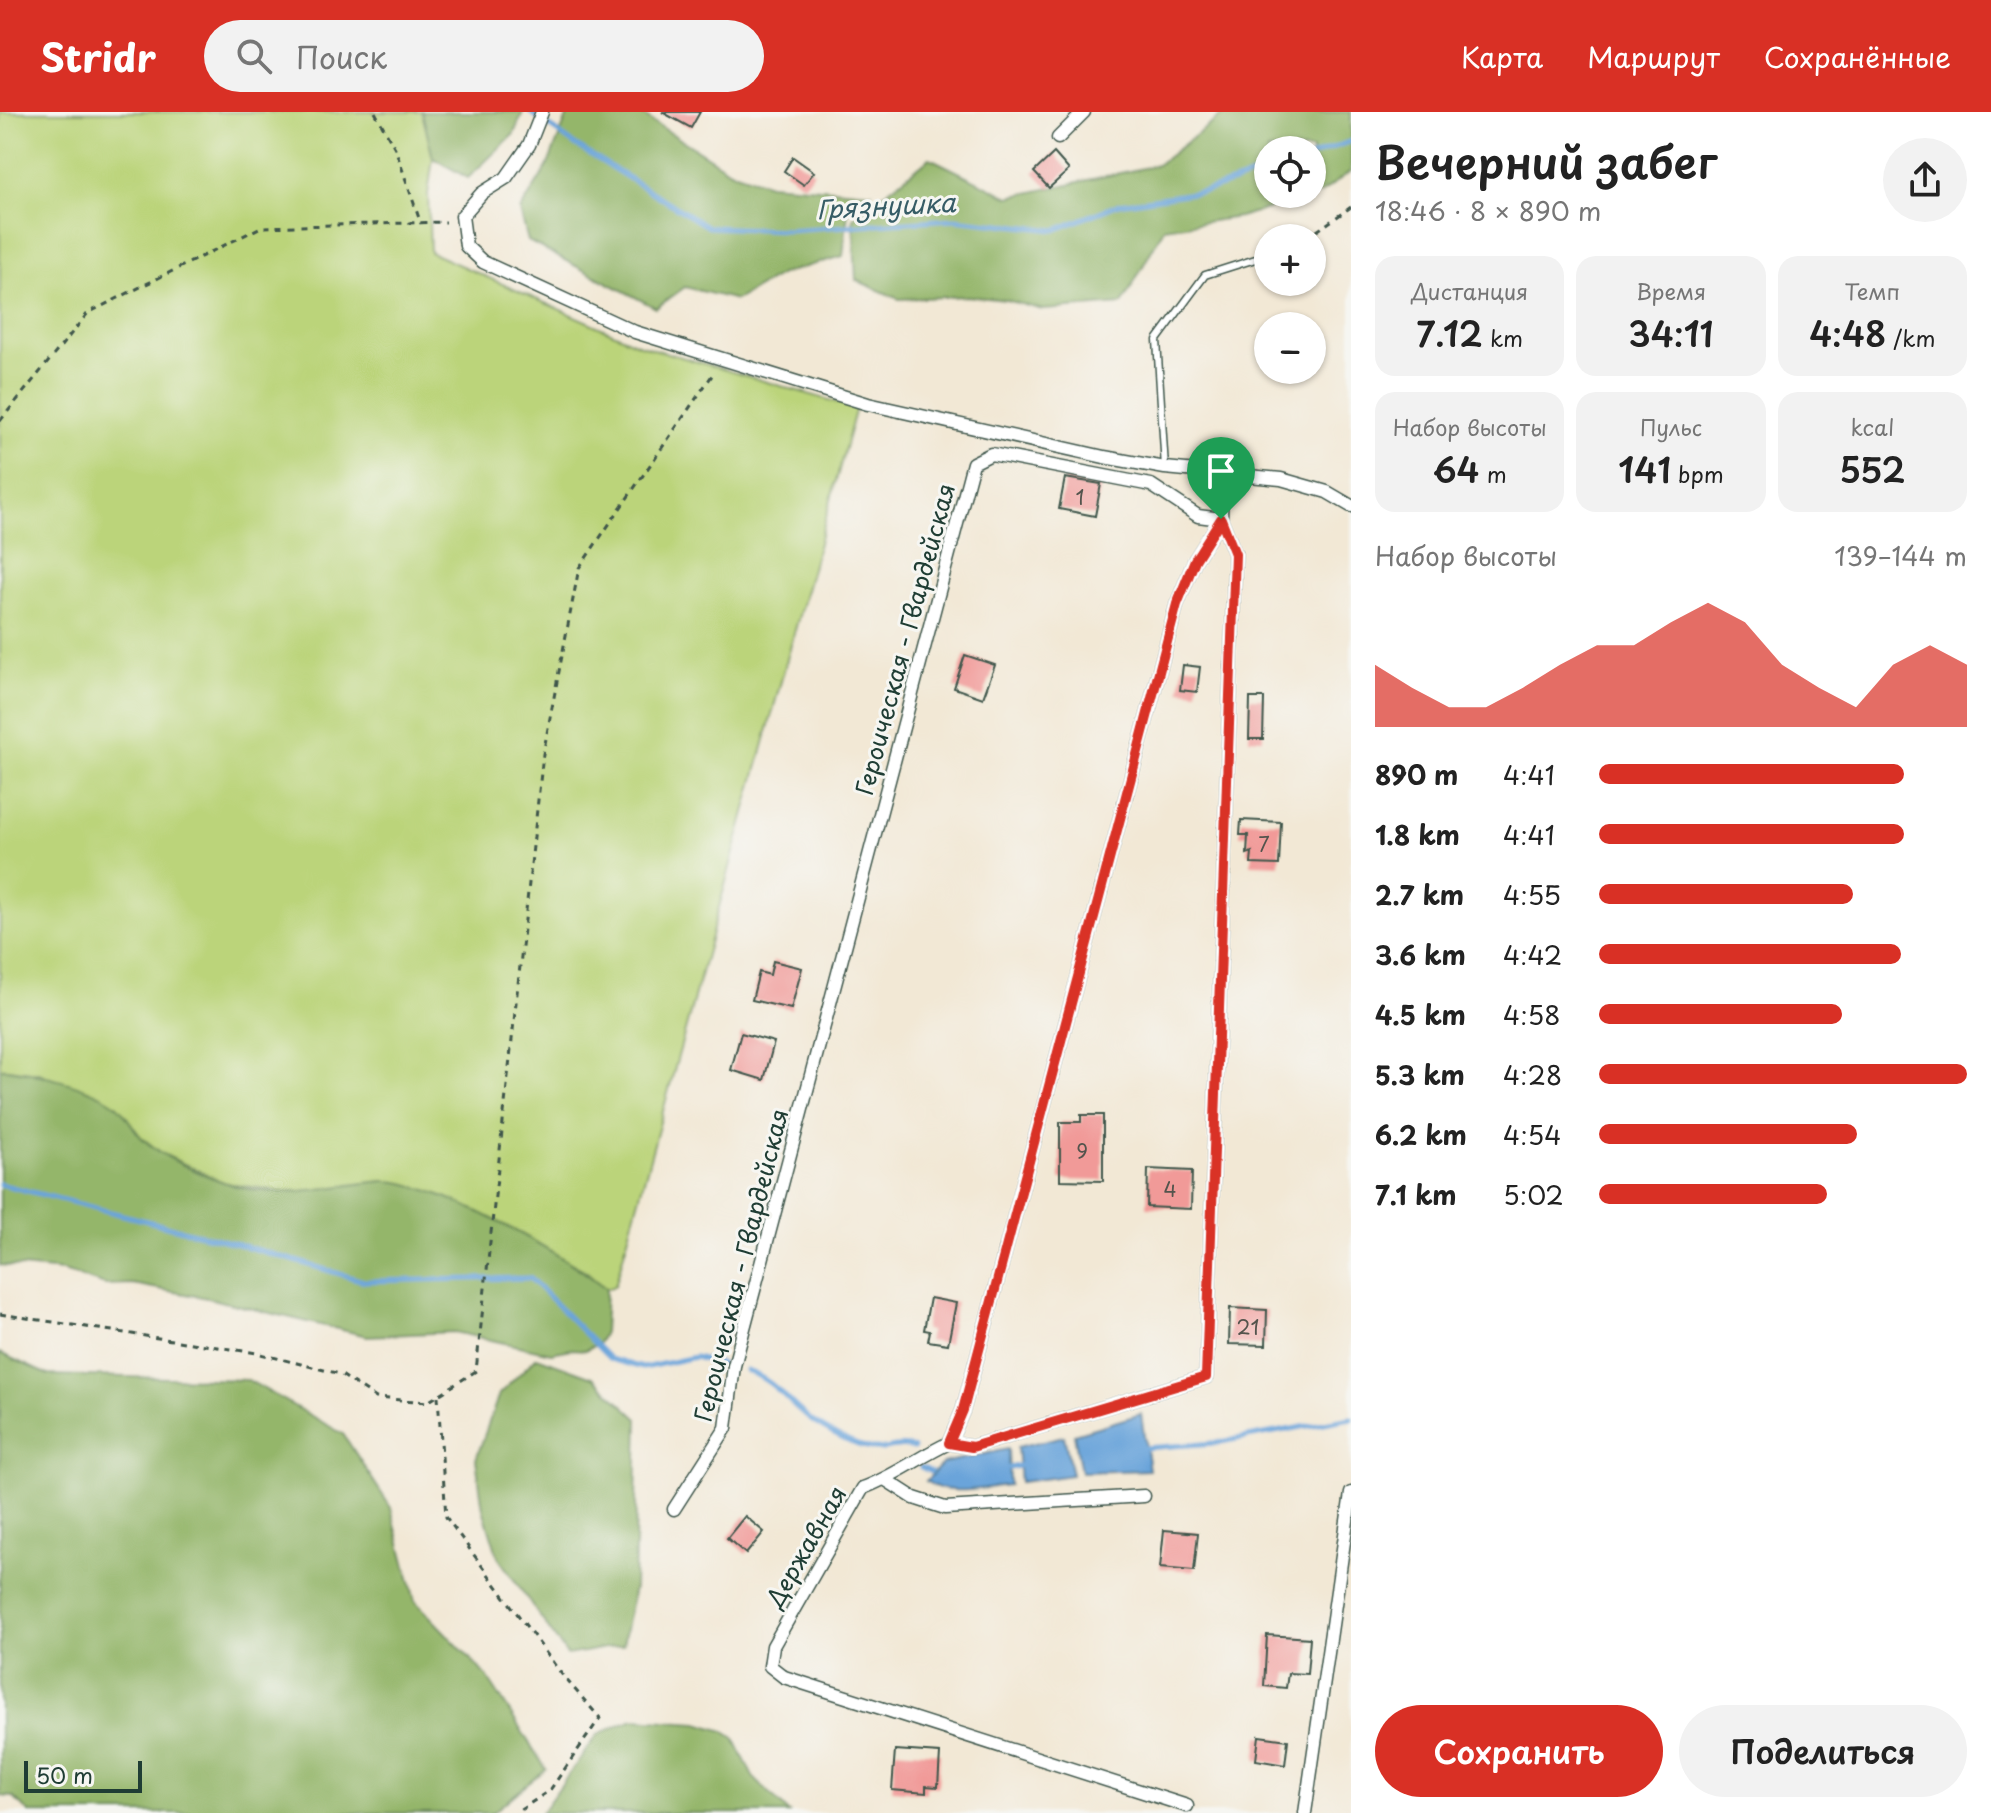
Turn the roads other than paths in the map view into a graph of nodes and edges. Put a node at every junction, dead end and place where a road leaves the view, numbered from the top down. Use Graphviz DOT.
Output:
graph roads {
  1 [pos="542,112"];
  2 [pos="1084,112"];
  3 [pos="1058,138"];
  4 [pos="1254,259"];
  5 [pos="1165,468"];
  6 [pos="1222,473"];
  7 [pos="1351,506"];
  8 [pos="1221,519"];
  9 [pos="949,1443"];
  10 [pos="886,1480"];
  11 [pos="1351,1493"];
  12 [pos="1144,1496"];
  13 [pos="674,1509"];
  14 [pos="1187,1806"];
  15 [pos="1305,1813"];
  1 -- 5 [label="street"];
  2 -- 3 [label="street"];
  4 -- 5 [label="lane"];
  5 -- 6 [label="street"];
  6 -- 7 [label="street"];
  6 -- 8 [label="street"];
  8 -- 9 [label="street"];
  8 -- 9 [label="street"];
  8 -- 13 [label="street, Героическая - Гвардейская"];
  9 -- 10 [label="street, Державная"];
  10 -- 12 [label="street"];
  10 -- 14 [label="street, Державная"];
  11 -- 15 [label="street"];
}
